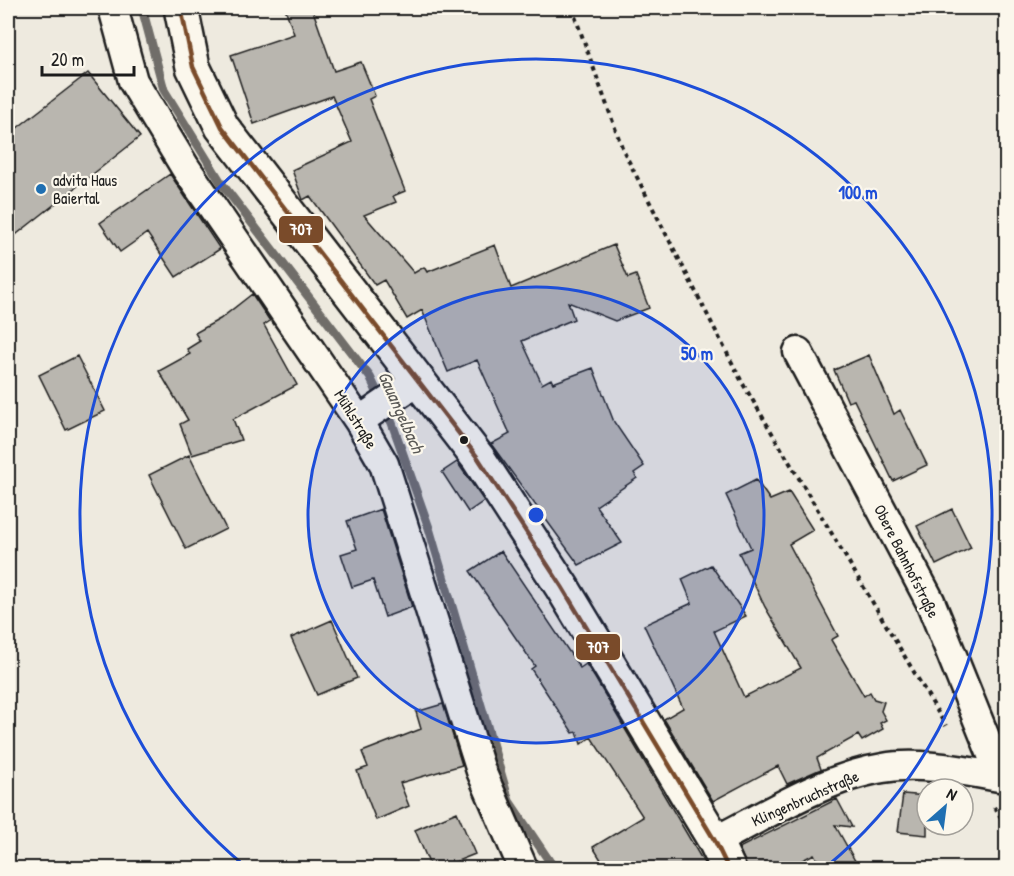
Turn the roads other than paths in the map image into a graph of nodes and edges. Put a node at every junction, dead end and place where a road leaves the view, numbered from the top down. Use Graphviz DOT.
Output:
graph roads {
  1 [pos="113,8"];
  2 [pos="181,8"];
  3 [pos="798,352"];
  4 [pos="411,386"];
  5 [pos="367,415"];
  6 [pos="1004,778"];
  7 [pos="722,855"];
  8 [pos="523,868"];
  1 -- 5 [label="street, Mühlstraße"];
  2 -- 4 [label="street"];
  3 -- 6 [label="street, Obere Bahnhofstraße"];
  4 -- 5 [label="street"];
  4 -- 7 [label="street"];
  5 -- 8 [label="street, Mühlstraße"];
  6 -- 7 [label="street, Klingenbruchstraße"];
}
